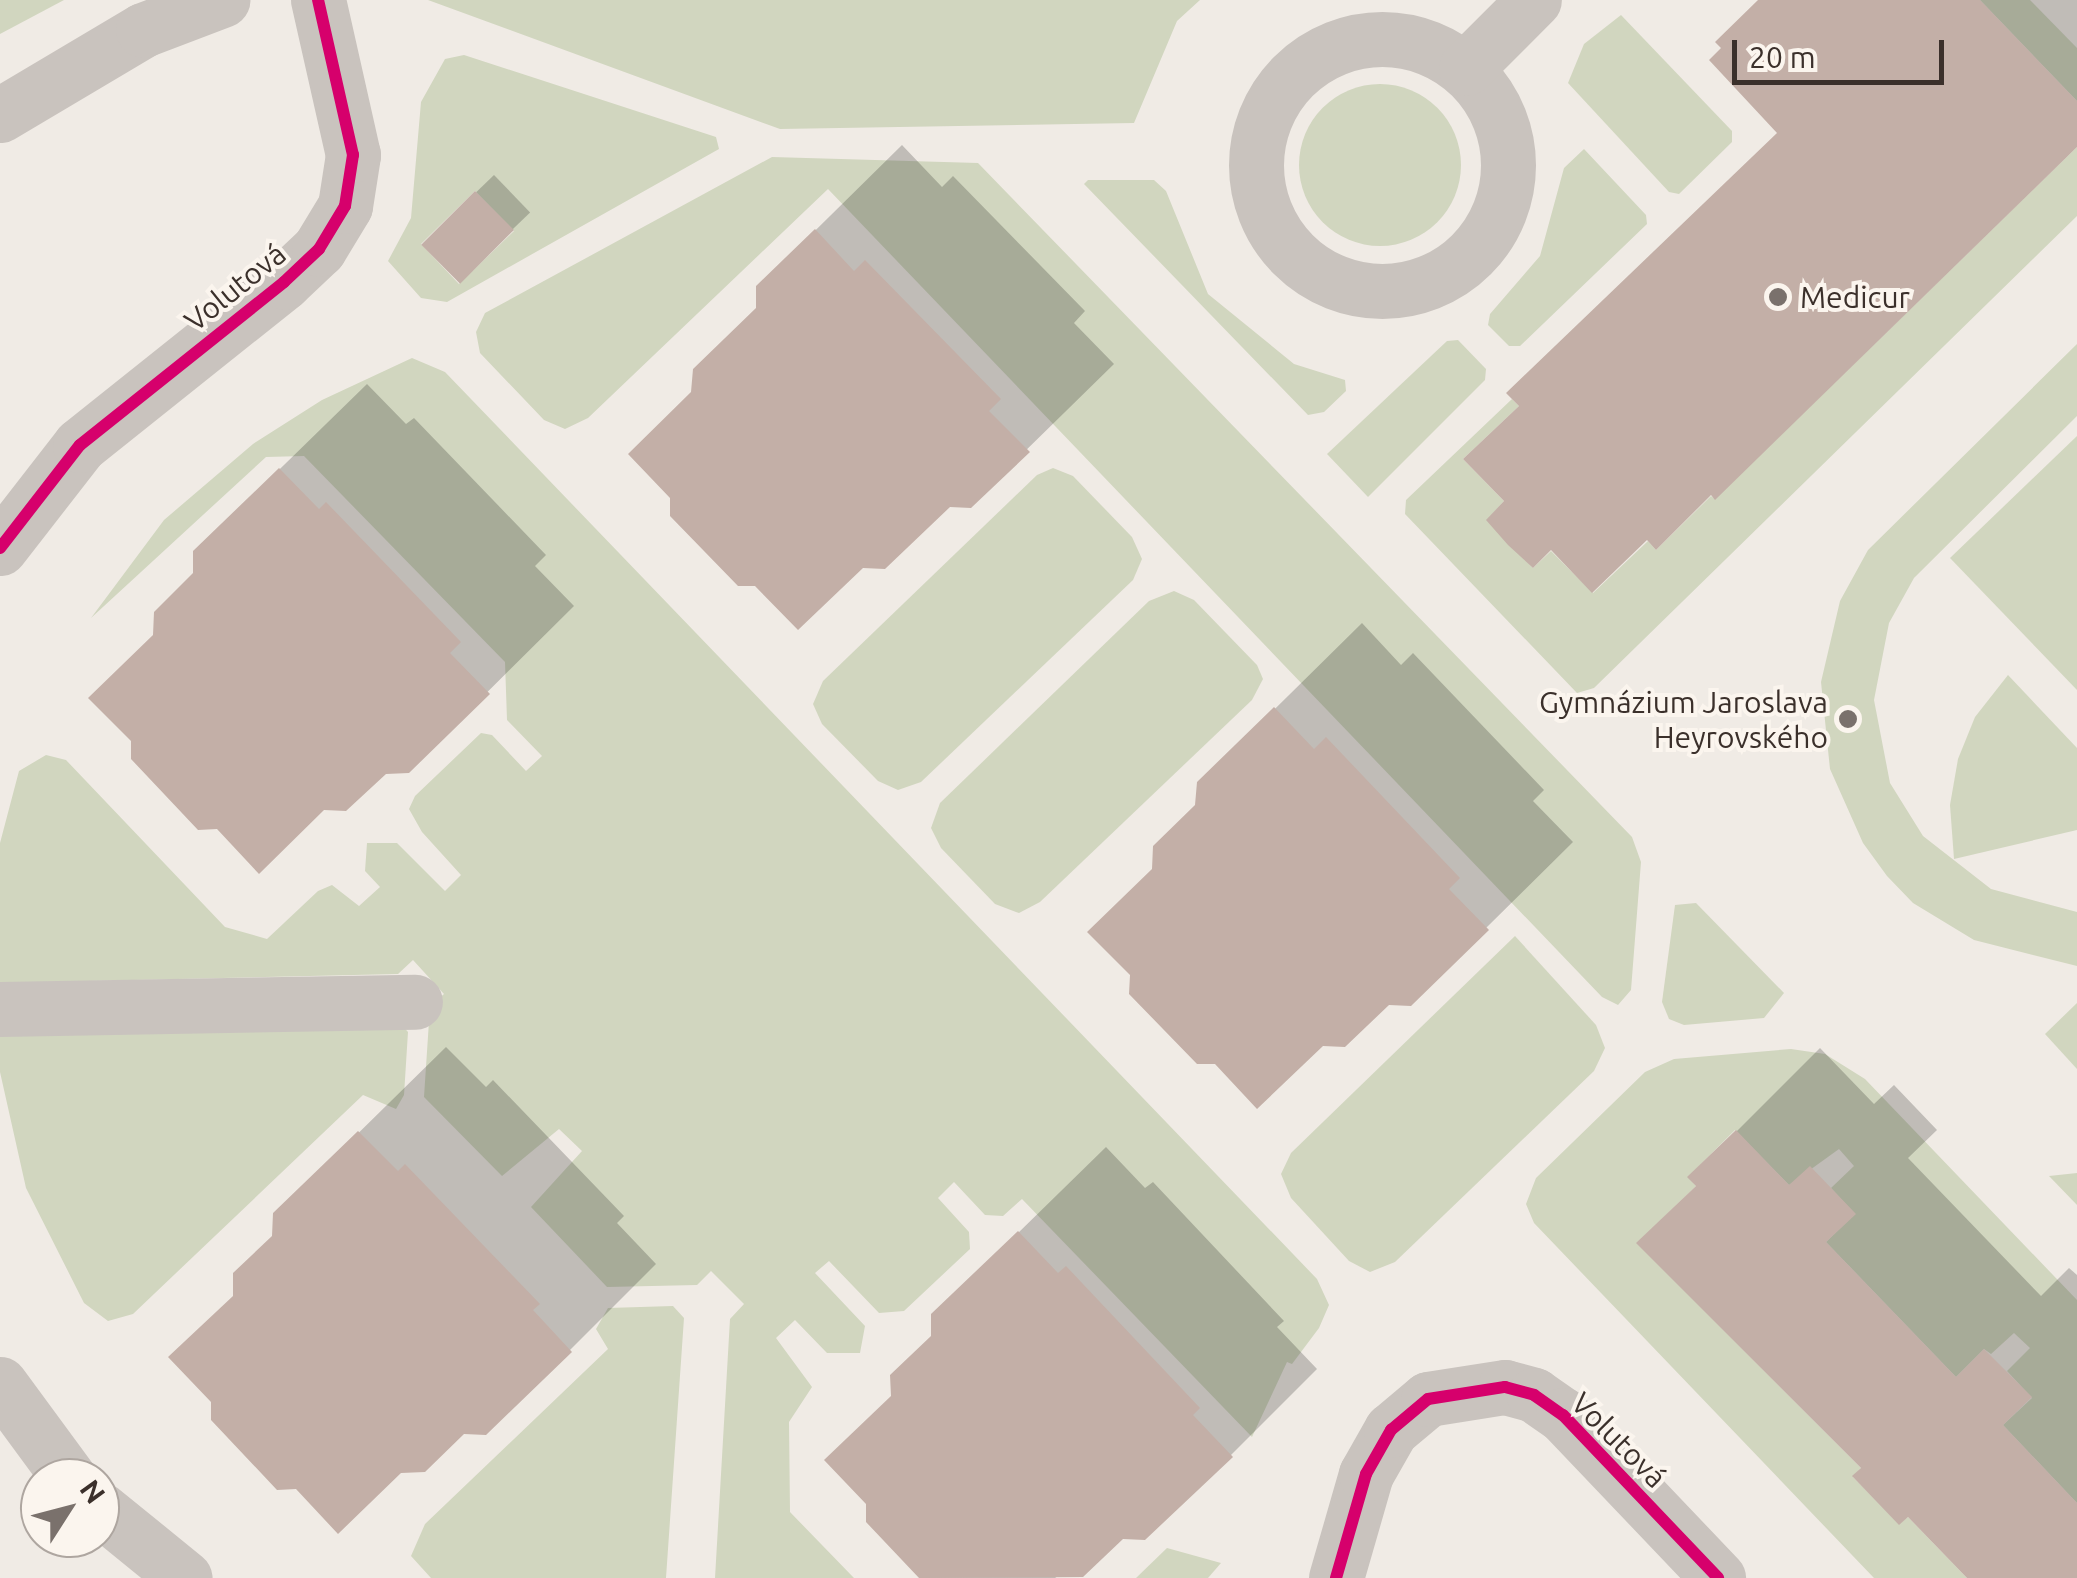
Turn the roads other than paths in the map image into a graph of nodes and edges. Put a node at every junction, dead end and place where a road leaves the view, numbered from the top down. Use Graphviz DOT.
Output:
graph roads {
  1 [pos="222,0"];
  2 [pos="318,0"];
  3 [pos="1534,0"];
  4 [pos="1466,68"];
  5 [pos="0,114"];
  6 [pos="0,548"];
  7 [pos="415,1002"];
  8 [pos="0,1008"];
  9 [pos="0,1384"];
  10 [pos="54,1458"];
  11 [pos="120,1524"];
  12 [pos="185,1578"];
  13 [pos="1336,1578"];
  14 [pos="1718,1578"];
  1 -- 5 [label="street"];
  2 -- 6 [label="street, Volutová"];
  3 -- 4 [label="street"];
  4 -- 4 [label="street"];
  7 -- 8 [label="street"];
  9 -- 10 [label="street"];
  11 -- 12 [label="street"];
  13 -- 14 [label="street, Volutová"];
}
